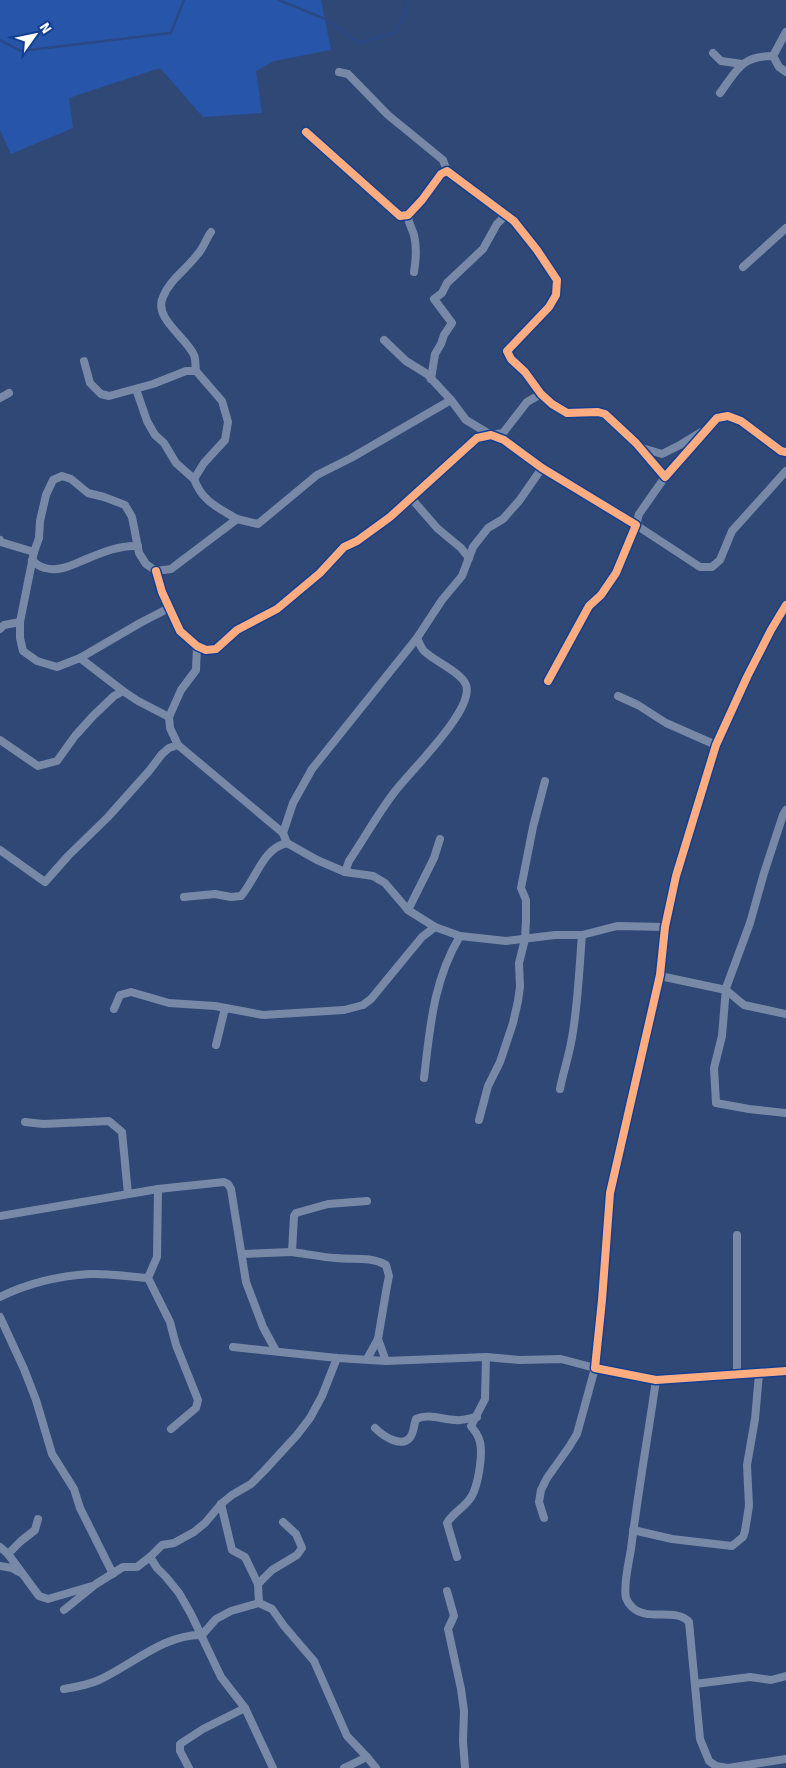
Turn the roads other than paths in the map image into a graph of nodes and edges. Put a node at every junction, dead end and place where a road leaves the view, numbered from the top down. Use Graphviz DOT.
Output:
graph roads {
  1 [pos="786,32"];
  2 [pos="713,53"];
  3 [pos="772,56"];
  4 [pos="742,64"];
  5 [pos="339,72"];
  6 [pos="786,72"];
  7 [pos="720,93"];
  8 [pos="306,132"];
  9 [pos="447,171"];
  10 [pos="408,215"];
  11 [pos="506,215"];
  12 [pos="786,228"];
  13 [pos="211,232"];
  14 [pos="743,266"];
  15 [pos="414,272"];
  16 [pos="384,340"];
  17 [pos="84,361"];
  18 [pos="196,371"];
  19 [pos="431,379"];
  20 [pos="136,389"];
  21 [pos="9,393"];
  22 [pos="541,394"];
  23 [pos="0,398"];
  24 [pos="451,400"];
  25 [pos="708,427"];
  26 [pos="491,435"];
  27 [pos="639,447"];
  28 [pos="786,452"];
  29 [pos="542,468"];
  30 [pos="786,471"];
  31 [pos="665,477"];
  32 [pos="194,478"];
  33 [pos="411,498"];
  34 [pos="236,519"];
  35 [pos="636,526"];
  36 [pos="0,541"];
  37 [pos="138,546"];
  38 [pos="33,556"];
  39 [pos="469,558"];
  40 [pos="156,571"];
  41 [pos="786,605"];
  42 [pos="169,608"];
  43 [pos="20,622"];
  44 [pos="0,630"];
  45 [pos="417,638"];
  46 [pos="197,646"];
  47 [pos="80,658"];
  48 [pos="548,681"];
  49 [pos="123,691"];
  50 [pos="618,696"];
  51 [pos="169,718"];
  52 [pos="0,740"];
  53 [pos="178,745"];
  54 [pos="716,745"];
  55 [pos="545,781"];
  56 [pos="786,810"];
  57 [pos="283,833"];
  58 [pos="440,838"];
  59 [pos="287,843"];
  60 [pos="0,850"];
  61 [pos="345,872"];
  62 [pos="184,897"];
  63 [pos="408,910"];
  64 [pos="665,927"];
  65 [pos="435,928"];
  66 [pos="582,935"];
  67 [pos="460,936"];
  68 [pos="525,939"];
  69 [pos="660,976"];
  70 [pos="726,990"];
  71 [pos="225,1008"];
  72 [pos="114,1009"];
  73 [pos="786,1014"];
  74 [pos="216,1045"];
  75 [pos="424,1078"];
  76 [pos="560,1088"];
  77 [pos="786,1113"];
  78 [pos="479,1120"];
  79 [pos="26,1122"];
  80 [pos="158,1189"];
  81 [pos="128,1194"];
  82 [pos="367,1201"];
  83 [pos="0,1216"];
  84 [pos="737,1235"];
  85 [pos="292,1252"];
  86 [pos="242,1254"];
  87 [pos="148,1278"];
  88 [pos="0,1297"];
  89 [pos="0,1317"];
  90 [pos="378,1339"];
  91 [pos="233,1348"];
  92 [pos="276,1351"];
  93 [pos="486,1357"];
  94 [pos="337,1358"];
  95 [pos="367,1359"];
  96 [pos="386,1361"];
  97 [pos="594,1368"];
  98 [pos="786,1371"];
  99 [pos="759,1374"];
  100 [pos="737,1375"];
  101 [pos="656,1380"];
  102 [pos="476,1417"];
  103 [pos="375,1428"];
  104 [pos="171,1429"];
  105 [pos="221,1504"];
  106 [pos="544,1518"];
  107 [pos="38,1519"];
  108 [pos="283,1522"];
  109 [pos="633,1530"];
  110 [pos="0,1547"];
  111 [pos="8,1554"];
  112 [pos="150,1557"];
  113 [pos="457,1557"];
  114 [pos="0,1566"];
  115 [pos="23,1574"];
  116 [pos="113,1574"];
  117 [pos="96,1584"];
  118 [pos="258,1584"];
  119 [pos="447,1591"];
  120 [pos="259,1603"];
  121 [pos="64,1610"];
  122 [pos="202,1635"];
  123 [pos="786,1676"];
  124 [pos="695,1684"];
  125 [pos="64,1689"];
  126 [pos="245,1708"];
  127 [pos="366,1757"];
  128 [pos="786,1759"];
  129 [pos="189,1768"];
  130 [pos="273,1768"];
  131 [pos="344,1768"];
  132 [pos="376,1768"];
  133 [pos="465,1768"];
  1 -- 3 [label="street"];
  2 -- 4 [label="street"];
  3 -- 4 [label="street"];
  3 -- 6 [label="street"];
  4 -- 7 [label="street"];
  5 -- 9 [label="street"];
  8 -- 10 [label="street"];
  9 -- 10 [label="street"];
  9 -- 11 [label="street"];
  10 -- 15 [label="street"];
  11 -- 19 [label="street"];
  11 -- 22 [label="street"];
  12 -- 14 [label="street"];
  13 -- 18 [label="street"];
  16 -- 19 [label="street"];
  17 -- 20 [label="street"];
  18 -- 20 [label="street"];
  18 -- 32 [label="street"];
  19 -- 24 [label="street"];
  20 -- 32 [label="street"];
  21 -- 23 [label="street"];
  22 -- 26 [label="street"];
  22 -- 27 [label="street"];
  24 -- 26 [label="street"];
  24 -- 34 [label="street"];
  25 -- 27 [label="street"];
  25 -- 28 [label="street"];
  25 -- 31 [label="street"];
  26 -- 29 [label="street"];
  26 -- 33 [label="street"];
  27 -- 31 [label="street"];
  29 -- 35 [label="street"];
  29 -- 39 [label="street"];
  30 -- 35 [label="street"];
  31 -- 35 [label="street"];
  32 -- 34 [label="street"];
  33 -- 39 [label="street"];
  33 -- 46 [label="street"];
  34 -- 40 [label="street"];
  35 -- 48 [label="street"];
  36 -- 38 [label="street"];
  37 -- 38 [label="street"];
  37 -- 38 [label="street"];
  37 -- 40 [label="street"];
  38 -- 43 [label="street"];
  39 -- 45 [label="street"];
  40 -- 42 [label="street"];
  41 -- 54 [label="street"];
  42 -- 46 [label="street"];
  42 -- 47 [label="street"];
  43 -- 44 [label="street"];
  43 -- 47 [label="street"];
  45 -- 57 [label="street"];
  45 -- 61 [label="street"];
  46 -- 51 [label="street"];
  47 -- 49 [label="street"];
  49 -- 51 [label="street"];
  49 -- 52 [label="street"];
  50 -- 54 [label="street"];
  51 -- 53 [label="street"];
  53 -- 57 [label="street"];
  53 -- 60 [label="street"];
  54 -- 64 [label="street"];
  55 -- 68 [label="street"];
  56 -- 70 [label="street"];
  57 -- 59 [label="street"];
  58 -- 63 [label="street"];
  59 -- 61 [label="street"];
  59 -- 62 [label="street"];
  61 -- 63 [label="street"];
  63 -- 65 [label="street"];
  64 -- 66 [label="street"];
  64 -- 69 [label="street"];
  65 -- 67 [label="street"];
  65 -- 71 [label="street"];
  66 -- 68 [label="street"];
  66 -- 76 [label="street"];
  67 -- 68 [label="street"];
  67 -- 75 [label="street"];
  68 -- 78 [label="street"];
  69 -- 70 [label="street"];
  69 -- 97 [label="street"];
  70 -- 73 [label="street"];
  70 -- 77 [label="street"];
  71 -- 72 [label="street"];
  71 -- 74 [label="street"];
  79 -- 81 [label="street"];
  80 -- 81 [label="street"];
  80 -- 86 [label="street"];
  80 -- 87 [label="street"];
  81 -- 83 [label="street"];
  82 -- 85 [label="street"];
  84 -- 100 [label="street"];
  85 -- 86 [label="street"];
  85 -- 90 [label="street"];
  86 -- 92 [label="street"];
  87 -- 88 [label="street"];
  87 -- 104 [label="street"];
  89 -- 116 [label="street"];
  90 -- 95 [label="street"];
  90 -- 96 [label="street"];
  91 -- 92 [label="street"];
  92 -- 94 [label="street"];
  93 -- 96 [label="street"];
  93 -- 97 [label="street"];
  93 -- 102 [label="street"];
  94 -- 95 [label="street"];
  94 -- 105 [label="street"];
  95 -- 96 [label="street"];
  97 -- 101 [label="street"];
  97 -- 106 [label="street"];
  98 -- 99 [label="street"];
  99 -- 100 [label="street"];
  99 -- 109 [label="street"];
  100 -- 101 [label="street"];
  101 -- 109 [label="street"];
  102 -- 103 [label="street"];
  102 -- 113 [label="street"];
  105 -- 112 [label="street"];
  105 -- 118 [label="street"];
  107 -- 111 [label="street"];
  108 -- 118 [label="street"];
  109 -- 124 [label="street"];
  110 -- 111 [label="street"];
  111 -- 115 [label="street"];
  112 -- 116 [label="street"];
  112 -- 122 [label="street"];
  114 -- 115 [label="street"];
  115 -- 117 [label="street"];
  116 -- 117 [label="street"];
  117 -- 121 [label="street"];
  118 -- 120 [label="street"];
  119 -- 133 [label="street"];
  120 -- 122 [label="street"];
  120 -- 127 [label="street"];
  122 -- 125 [label="street"];
  122 -- 126 [label="street"];
  123 -- 124 [label="street"];
  124 -- 128 [label="street"];
  126 -- 129 [label="street"];
  126 -- 130 [label="street"];
  127 -- 131 [label="street"];
  127 -- 132 [label="street"];
}
